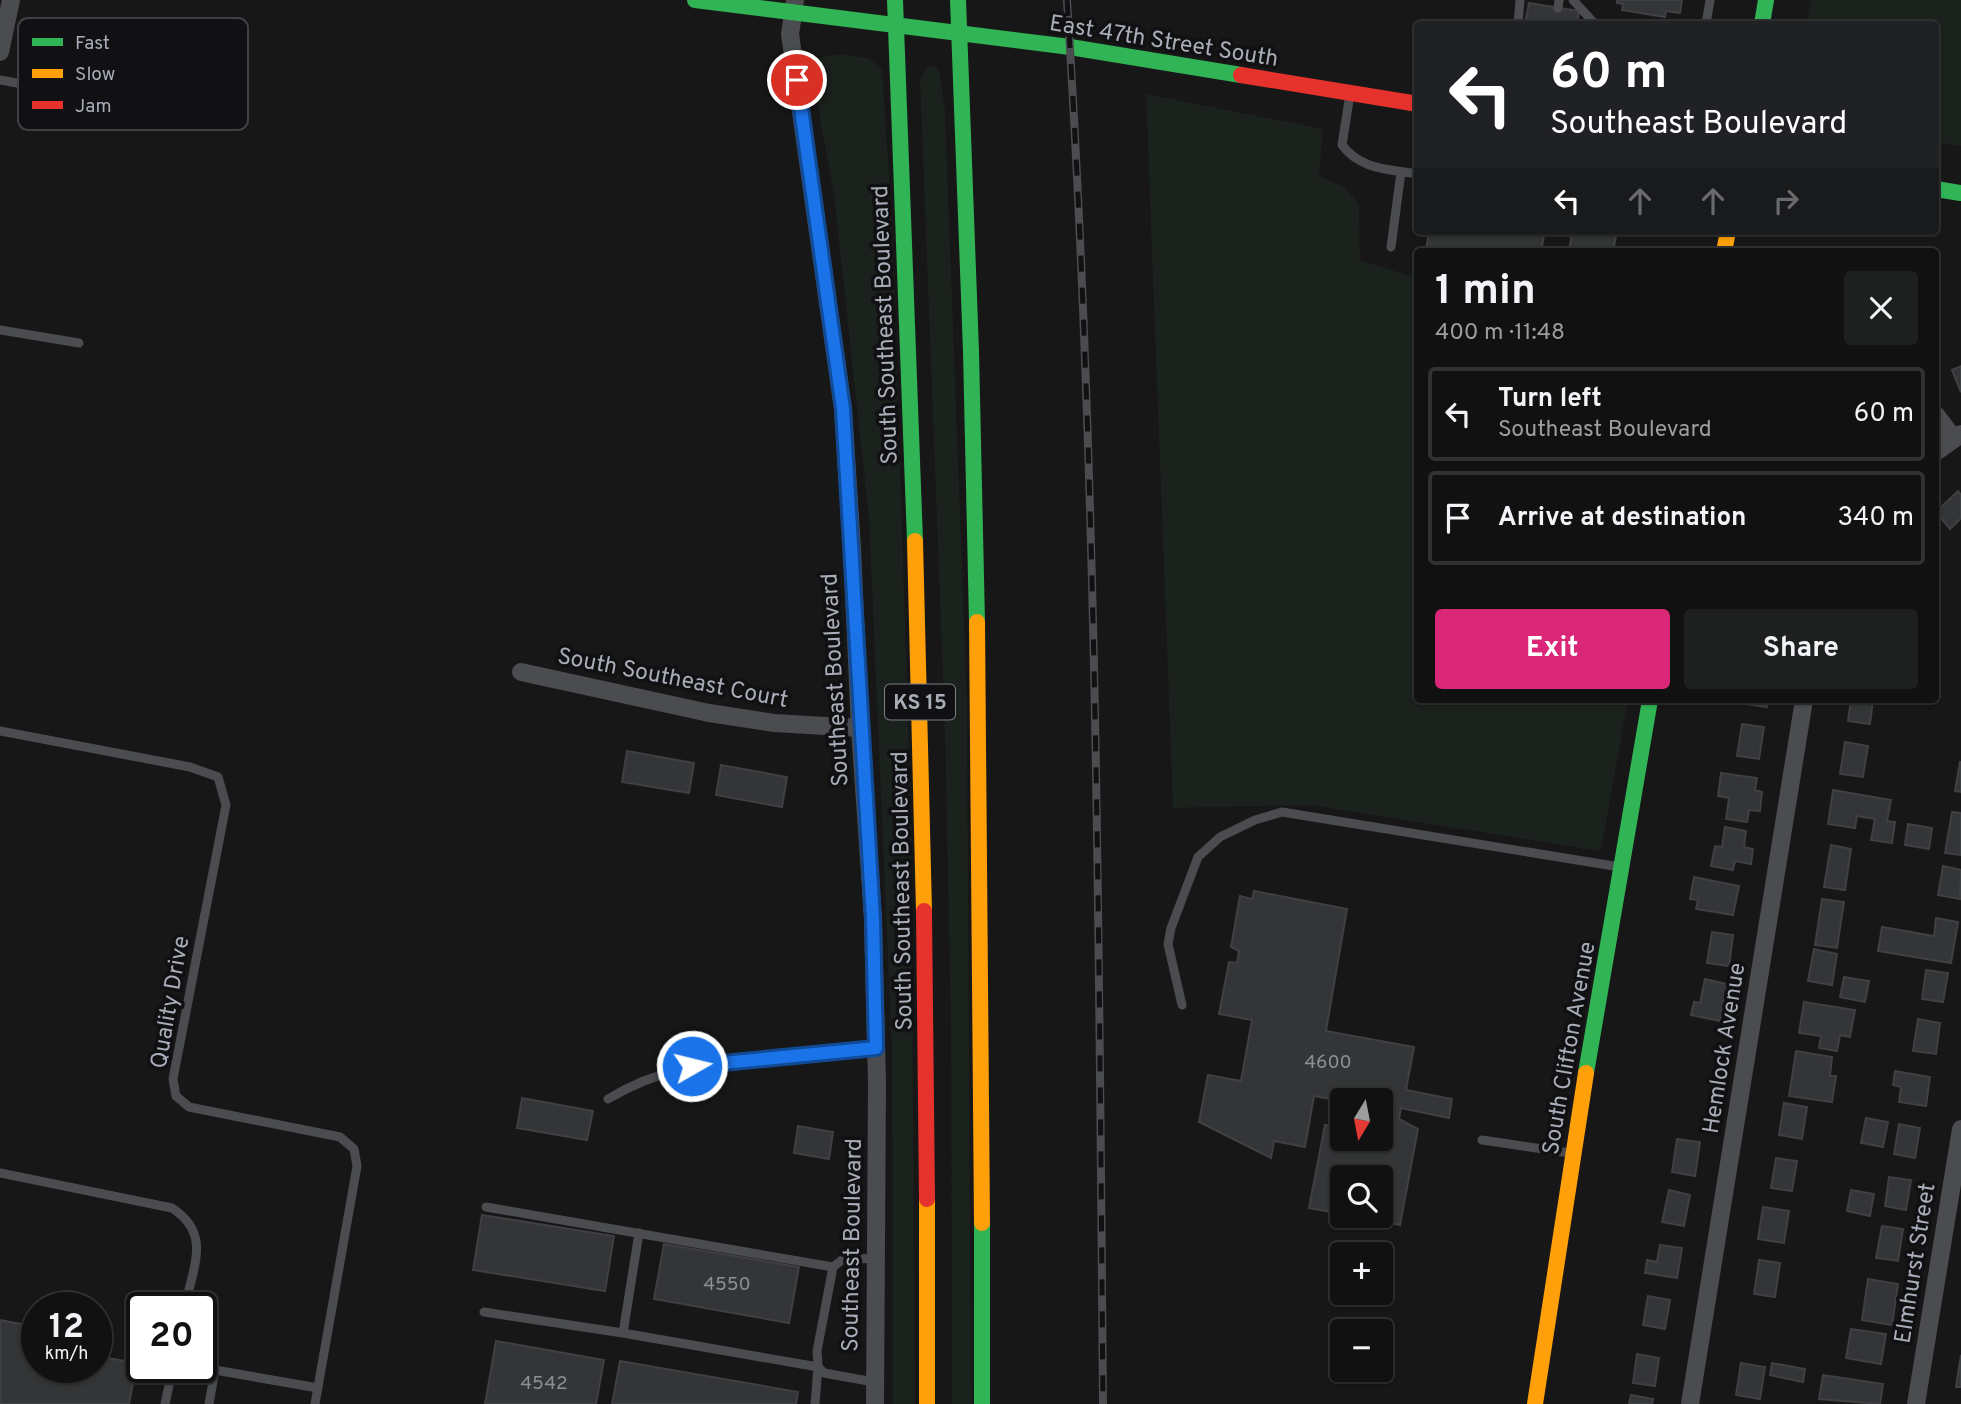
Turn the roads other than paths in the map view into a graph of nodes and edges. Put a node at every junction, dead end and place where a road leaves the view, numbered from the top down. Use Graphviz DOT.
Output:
graph roads {
  1 [pos="10,0"];
  2 [pos="695,0"];
  3 [pos="895,0"];
  4 [pos="958,0"];
  5 [pos="1520,0"];
  6 [pos="1573,0"];
  7 [pos="1710,0"];
  8 [pos="1766,0"];
  9 [pos="795,7"];
  10 [pos="1518,21"];
  11 [pos="1592,21"];
  12 [pos="1706,21"];
  13 [pos="1762,21"];
  14 [pos="895,27"];
  15 [pos="959,35"];
  16 [pos="0,52"];
  17 [pos="0,80"];
  18 [pos="18,83"];
  19 [pos="1350,93"];
  20 [pos="1414,103"];
  21 [pos="1401,172"];
  22 [pos="1414,174"];
  23 [pos="1939,189"];
  24 [pos="1961,193"];
  25 [pos="1391,247"];
  26 [pos="0,330"];
  27 [pos="79,344"];
  28 [pos="1939,418"];
  29 [pos="1958,436"];
  30 [pos="1939,450"];
  31 [pos="520,672"];
  32 [pos="1650,703"];
  33 [pos="1804,703"];
  34 [pos="860,729"];
  35 [pos="0,731"];
  36 [pos="1622,868"];
  37 [pos="1182,1005"];
  38 [pos="876,1048"];
  39 [pos="608,1099"];
  40 [pos="1961,1129"];
  41 [pos="1482,1140"];
  42 [pos="1572,1154"];
  43 [pos="0,1173"];
  44 [pos="486,1207"];
  45 [pos="639,1233"];
  46 [pos="876,1258"];
  47 [pos="833,1267"];
  48 [pos="188,1292"];
  49 [pos="484,1312"];
  50 [pos="623,1333"];
  51 [pos="818,1367"];
  52 [pos="874,1382"];
  53 [pos="170,1383"];
  54 [pos="318,1388"];
  55 [pos="166,1404"];
  56 [pos="209,1404"];
  57 [pos="315,1404"];
  58 [pos="815,1404"];
  59 [pos="875,1404"];
  60 [pos="927,1404"];
  61 [pos="982,1404"];
  62 [pos="1535,1404"];
  63 [pos="1690,1404"];
  64 [pos="1916,1404"];
  1 -- 16 [label="street"];
  2 -- 9 [label="main road, East 47th Street South"];
  3 -- 14 [label="main road, South Southeast Boulevard / KS 15"];
  4 -- 15 [label="main road, KS 15"];
  5 -- 10 [label="lane"];
  6 -- 11 [label="lane"];
  7 -- 12 [label="lane"];
  8 -- 13 [label="main road"];
  9 -- 14 [label="main road, East 47th Street South"];
  9 -- 34 [label="street, Southeast Boulevard"];
  14 -- 15 [label="main road, East 47th Street South"];
  14 -- 60 [label="main road, South Southeast Boulevard / KS 15"];
  15 -- 19 [label="main road, East 47th Street South"];
  15 -- 61 [label="main road, KS 15"];
  17 -- 18 [label="lane"];
  19 -- 20 [label="main road, East 47th Street South"];
  19 -- 21 [label="lane"];
  21 -- 22 [label="lane"];
  21 -- 25 [label="lane"];
  23 -- 24 [label="main road"];
  26 -- 27 [label="lane"];
  28 -- 29 [label="street"];
  29 -- 30 [label="street"];
  31 -- 34 [label="street, South Southeast Court"];
  32 -- 36 [label="main road, South Clifton Avenue"];
  33 -- 63 [label="street, Hemlock Avenue"];
  34 -- 38 [label="street, Southeast Boulevard"];
  35 -- 54 [label="lane, Quality Drive"];
  36 -- 37 [label="lane"];
  36 -- 42 [label="main road, South Clifton Avenue"];
  38 -- 39 [label="lane"];
  38 -- 46 [label="street, Southeast Boulevard"];
  40 -- 64 [label="street, Elmhurst Street"];
  41 -- 42 [label="lane"];
  42 -- 62 [label="main road, South Clifton Avenue"];
  43 -- 48 [label="lane"];
  44 -- 45 [label="lane"];
  45 -- 47 [label="lane"];
  45 -- 50 [label="lane"];
  46 -- 47 [label="lane"];
  46 -- 52 [label="street, Southeast Boulevard"];
  47 -- 51 [label="lane"];
  49 -- 50 [label="lane"];
  50 -- 51 [label="lane"];
  51 -- 52 [label="lane"];
  51 -- 58 [label="lane"];
  52 -- 59 [label="street, Southeast Boulevard"];
  53 -- 55 [label="lane"];
  54 -- 56 [label="lane"];
  54 -- 57 [label="lane, Quality Drive"];
}
